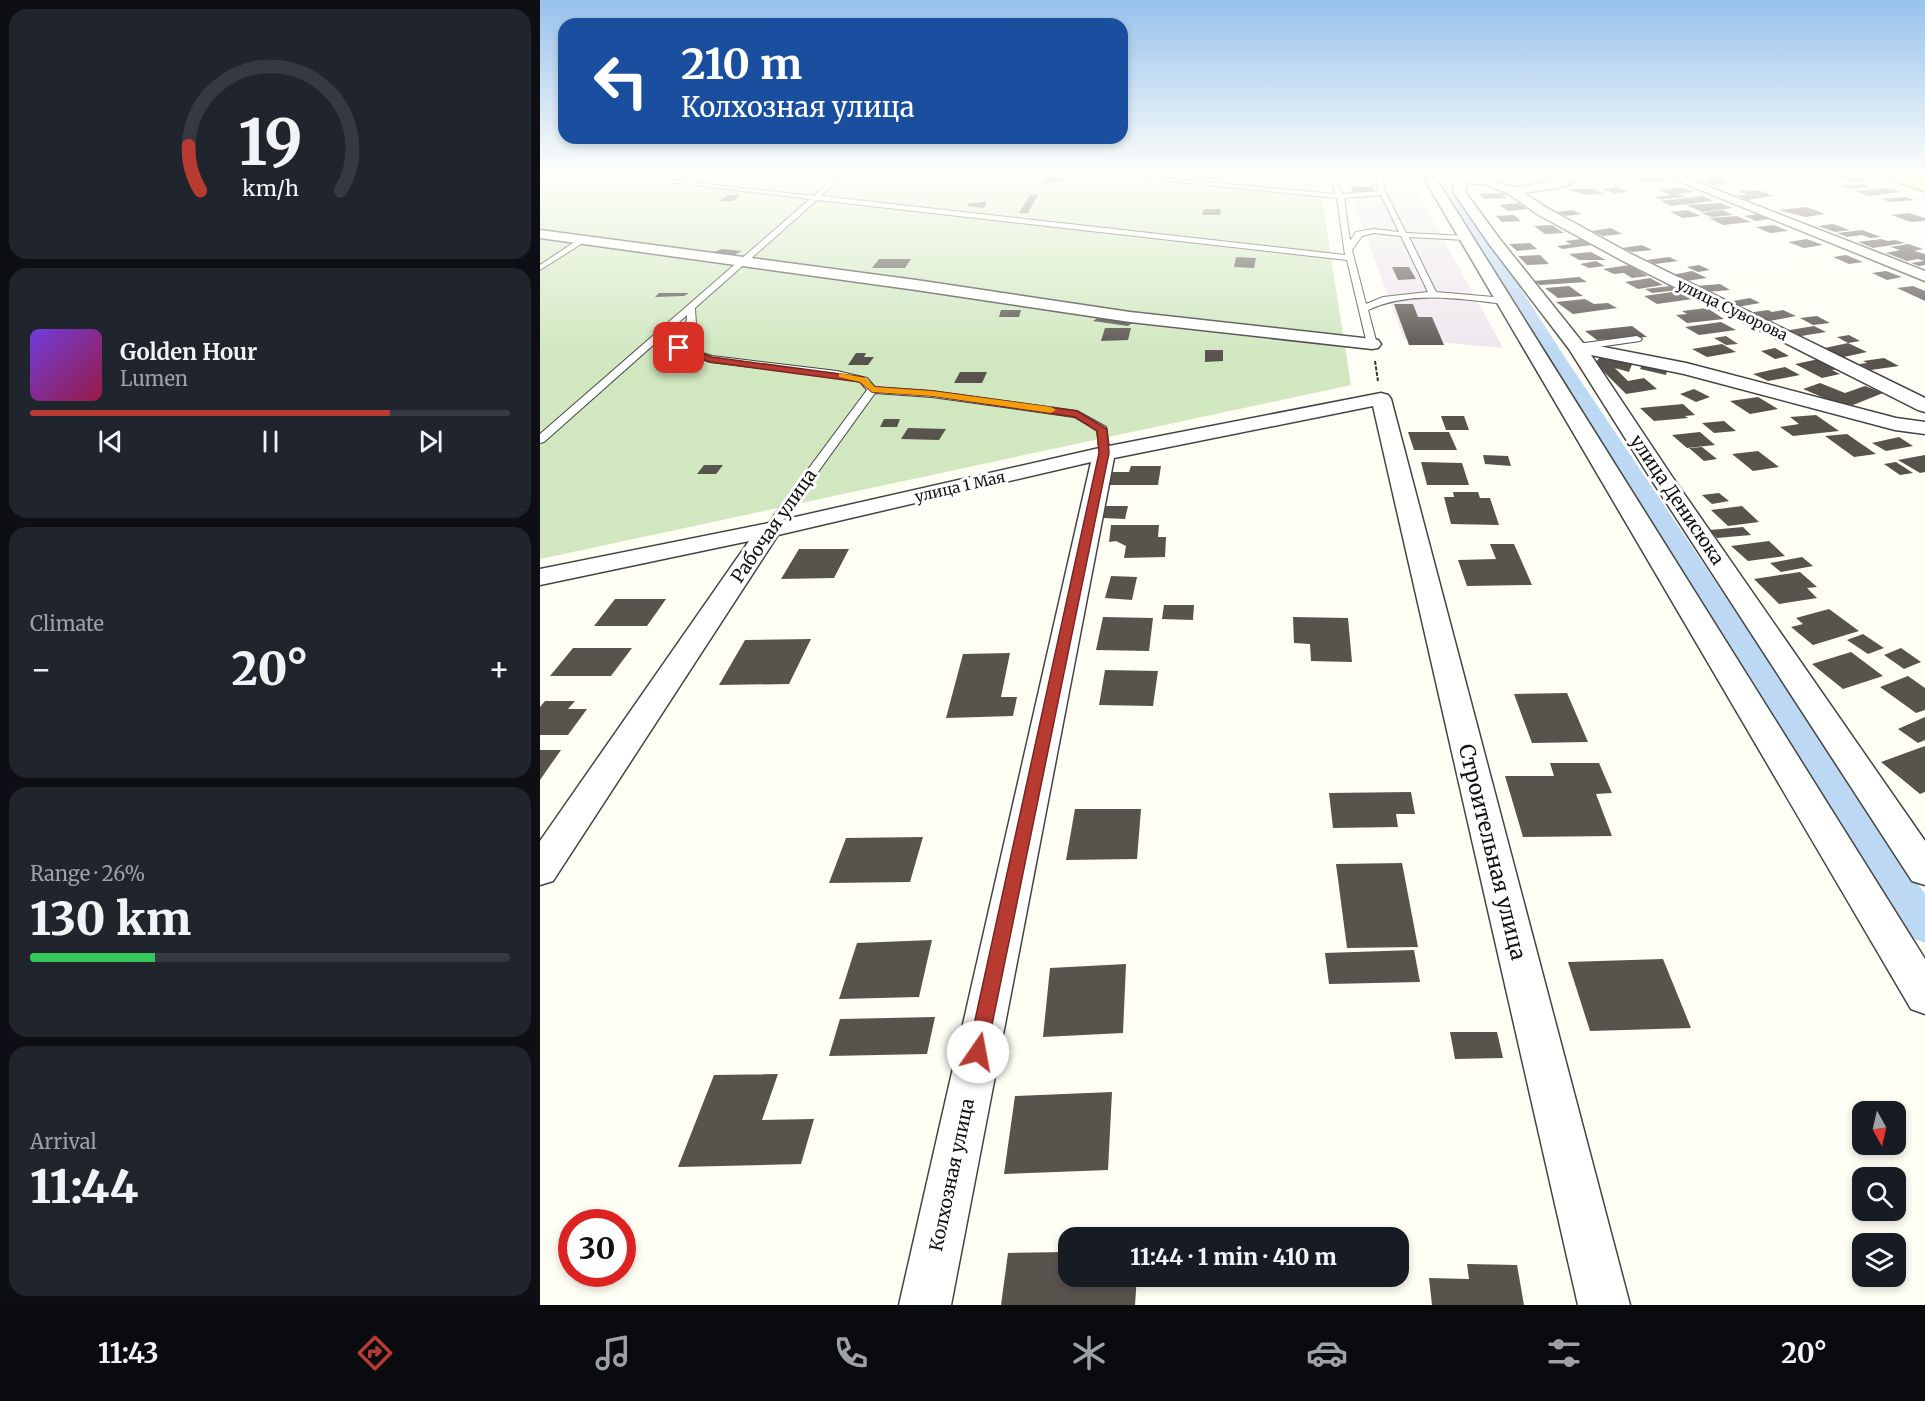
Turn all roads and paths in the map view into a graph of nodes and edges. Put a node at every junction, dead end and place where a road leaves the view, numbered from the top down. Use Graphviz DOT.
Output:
graph roads {
  1 [pos="548,235"];
  2 [pos="772,235"];
  3 [pos="1167,235"];
  4 [pos="1346,235"];
  5 [pos="1359,235"];
  6 [pos="1404,235"];
  7 [pos="1413,235"];
  8 [pos="1464,235"];
  9 [pos="1490,235"];
  10 [pos="1587,235"];
  11 [pos="1821,235"];
  12 [pos="1466,238"];
  13 [pos="585,239"];
  14 [pos="1349,254"];
  15 [pos="741,262"];
  16 [pos="540,268"];
  17 [pos="1925,276"];
  18 [pos="1433,294"];
  19 [pos="1505,301"];
  20 [pos="691,306"];
  21 [pos="1363,309"];
  22 [pos="1637,339"];
  23 [pos="1372,344"];
  24 [pos="1577,347"];
  25 [pos="872,390"];
  26 [pos="1381,399"];
  27 [pos="1925,406"];
  28 [pos="1925,428"];
  29 [pos="540,440"];
  30 [pos="1104,453"];
  31 [pos="769,530"];
  32 [pos="540,577"];
  33 [pos="540,870"];
  34 [pos="1925,870"];
  35 [pos="1925,995"];
  36 [pos="925,1305"];
  37 [pos="1604,1305"];
  1 -- 13 [label="street"];
  2 -- 15 [label="lane"];
  3 -- 14 [label="lane"];
  4 -- 14 [label="lane"];
  5 -- 14 [label="lane"];
  6 -- 18 [label="lane"];
  7 -- 12 [label="lane"];
  8 -- 12 [label="street"];
  9 -- 24 [label="street, улица Денисюка"];
  10 -- 27 [label="street, улица Суворова"];
  11 -- 17 [label="street"];
  12 -- 19 [label="street"];
  13 -- 15 [label="street"];
  13 -- 16 [label="lane"];
  14 -- 21 [label="lane"];
  15 -- 20 [label="lane"];
  15 -- 23 [label="street"];
  18 -- 19 [label="lane"];
  18 -- 21 [label="lane"];
  19 -- 35 [label="street"];
  20 -- 25 [label="lane"];
  20 -- 29 [label="lane"];
  21 -- 23 [label="lane"];
  22 -- 24 [label="lane"];
  23 -- 26 [label="path"];
  24 -- 28 [label="street"];
  24 -- 34 [label="street, улица Денисюка"];
  25 -- 30 [label="lane, Колхозная улица"];
  25 -- 31 [label="lane, Рабочая улица"];
  26 -- 30 [label="street, улица 1 Мая"];
  26 -- 37 [label="street, Строительная улица"];
  30 -- 31 [label="street, улица 1 Мая"];
  30 -- 36 [label="street, Колхозная улица"];
  31 -- 32 [label="street, улица 1 Мая"];
  31 -- 33 [label="street, Рабочая улица"];
}
